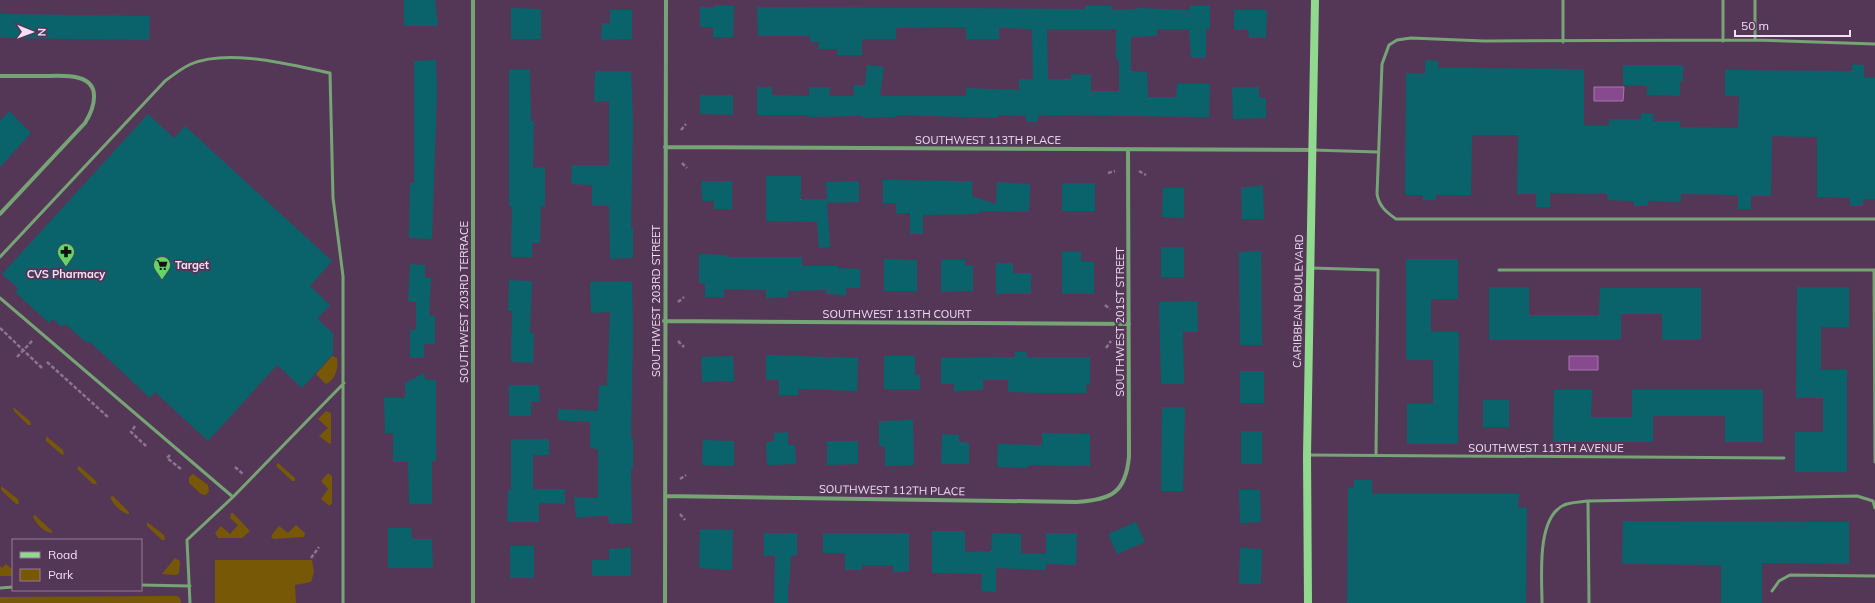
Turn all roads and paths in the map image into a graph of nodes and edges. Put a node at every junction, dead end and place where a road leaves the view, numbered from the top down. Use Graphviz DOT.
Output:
graph roads {
  1 [pos="473,0"];
  2 [pos="666,0"];
  3 [pos="1315,0"];
  4 [pos="1563,0"];
  5 [pos="1723,0"];
  6 [pos="1755,0"];
  7 [pos="1755,40"];
  8 [pos="1723,41"];
  9 [pos="1563,42"];
  10 [pos="1875,44"];
  11 [pos="0,76"];
  12 [pos="686,124"];
  13 [pos="681,130"];
  14 [pos="665,147"];
  15 [pos="1128,150"];
  16 [pos="1312,150"];
  17 [pos="1378,152"];
  18 [pos="682,163"];
  19 [pos="687,168"];
  20 [pos="1115,171"];
  21 [pos="1139,171"];
  22 [pos="1108,173"];
  23 [pos="1146,175"];
  24 [pos="0,214"];
  25 [pos="1875,219"];
  26 [pos="0,257"];
  27 [pos="1310,268"];
  28 [pos="1499,270"];
  29 [pos="1874,270"];
  30 [pos="684,297"];
  31 [pos="0,298"];
  32 [pos="678,302"];
  33 [pos="1105,305"];
  34 [pos="1110,309"];
  35 [pos="664,321"];
  36 [pos="1129,324"];
  37 [pos="0,328"];
  38 [pos="33,340"];
  39 [pos="1111,340"];
  40 [pos="678,341"];
  41 [pos="684,347"];
  42 [pos="1106,348"];
  43 [pos="23,350"];
  44 [pos="17,357"];
  45 [pos="47,362"];
  46 [pos="42,368"];
  47 [pos="344,383"];
  48 [pos="109,418"];
  49 [pos="136,426"];
  50 [pos="146,446"];
  51 [pos="1307,455"];
  52 [pos="1376,455"];
  53 [pos="167,458"];
  54 [pos="1784,458"];
  55 [pos="1875,462"];
  56 [pos="182,470"];
  57 [pos="686,475"];
  58 [pos="680,479"];
  59 [pos="1118,491"];
  60 [pos="233,496"];
  61 [pos="665,496"];
  62 [pos="1588,501"];
  63 [pos="1875,508"];
  64 [pos="680,514"];
  65 [pos="686,520"];
  66 [pos="320,547"];
  67 [pos="311,558"];
  68 [pos="1875,576"];
  69 [pos="142,585"];
  70 [pos="190,586"];
  71 [pos="12,587"];
  72 [pos="0,588"];
  73 [pos="1772,591"];
  74 [pos="190,603"];
  75 [pos="343,603"];
  76 [pos="473,603"];
  77 [pos="665,603"];
  78 [pos="1308,603"];
  79 [pos="1542,603"];
  80 [pos="1589,603"];
  1 -- 76 [label="street, SOUTHWEST 203RD TERRACE"];
  2 -- 14 [label="street, SOUTHWEST 203RD STREET"];
  3 -- 16 [label="street, CARIBBEAN BOULEVARD"];
  4 -- 9 [label="lane"];
  5 -- 8 [label="lane"];
  6 -- 7 [label="lane"];
  7 -- 8 [label="lane"];
  7 -- 10 [label="lane"];
  8 -- 9 [label="lane"];
  9 -- 17 [label="lane"];
  11 -- 24 [label="street"];
  12 -- 13 [label="path"];
  14 -- 15 [label="street, SOUTHWEST 113TH PLACE"];
  14 -- 35 [label="street, SOUTHWEST 203RD STREET"];
  15 -- 16 [label="street, SOUTHWEST 113TH PLACE"];
  15 -- 36 [label="street, SOUTHWEST 201ST STREET"];
  16 -- 17 [label="lane"];
  16 -- 27 [label="street, CARIBBEAN BOULEVARD"];
  17 -- 25 [label="lane"];
  18 -- 19 [label="path"];
  20 -- 22 [label="path"];
  21 -- 23 [label="path"];
  26 -- 47 [label="lane"];
  27 -- 51 [label="street, CARIBBEAN BOULEVARD"];
  27 -- 52 [label="lane"];
  28 -- 29 [label="lane"];
  29 -- 55 [label="lane"];
  30 -- 32 [label="path"];
  31 -- 60 [label="lane"];
  33 -- 34 [label="path"];
  35 -- 36 [label="street, SOUTHWEST 113TH COURT"];
  35 -- 61 [label="street, SOUTHWEST 203RD STREET"];
  36 -- 59 [label="street, SOUTHWEST 201ST STREET"];
  37 -- 43 [label="path"];
  38 -- 43 [label="path"];
  39 -- 42 [label="path"];
  40 -- 41 [label="path"];
  43 -- 44 [label="path"];
  43 -- 46 [label="path"];
  45 -- 48 [label="path"];
  47 -- 60 [label="lane"];
  47 -- 75 [label="lane"];
  49 -- 50 [label="path"];
  51 -- 52 [label="lane, SOUTHWEST 113TH AVENUE"];
  51 -- 78 [label="street, CARIBBEAN BOULEVARD"];
  52 -- 54 [label="lane, SOUTHWEST 113TH AVENUE"];
  53 -- 56 [label="path"];
  57 -- 58 [label="path"];
  59 -- 61 [label="street, SOUTHWEST 112TH PLACE"];
  60 -- 70 [label="lane"];
  61 -- 77 [label="street, SOUTHWEST 203RD STREET"];
  62 -- 63 [label="lane"];
  62 -- 79 [label="lane"];
  62 -- 80 [label="lane"];
  64 -- 65 [label="path"];
  66 -- 67 [label="path"];
  68 -- 73 [label="lane"];
  69 -- 70 [label="lane"];
  70 -- 74 [label="lane"];
  71 -- 72 [label="lane"];
}
